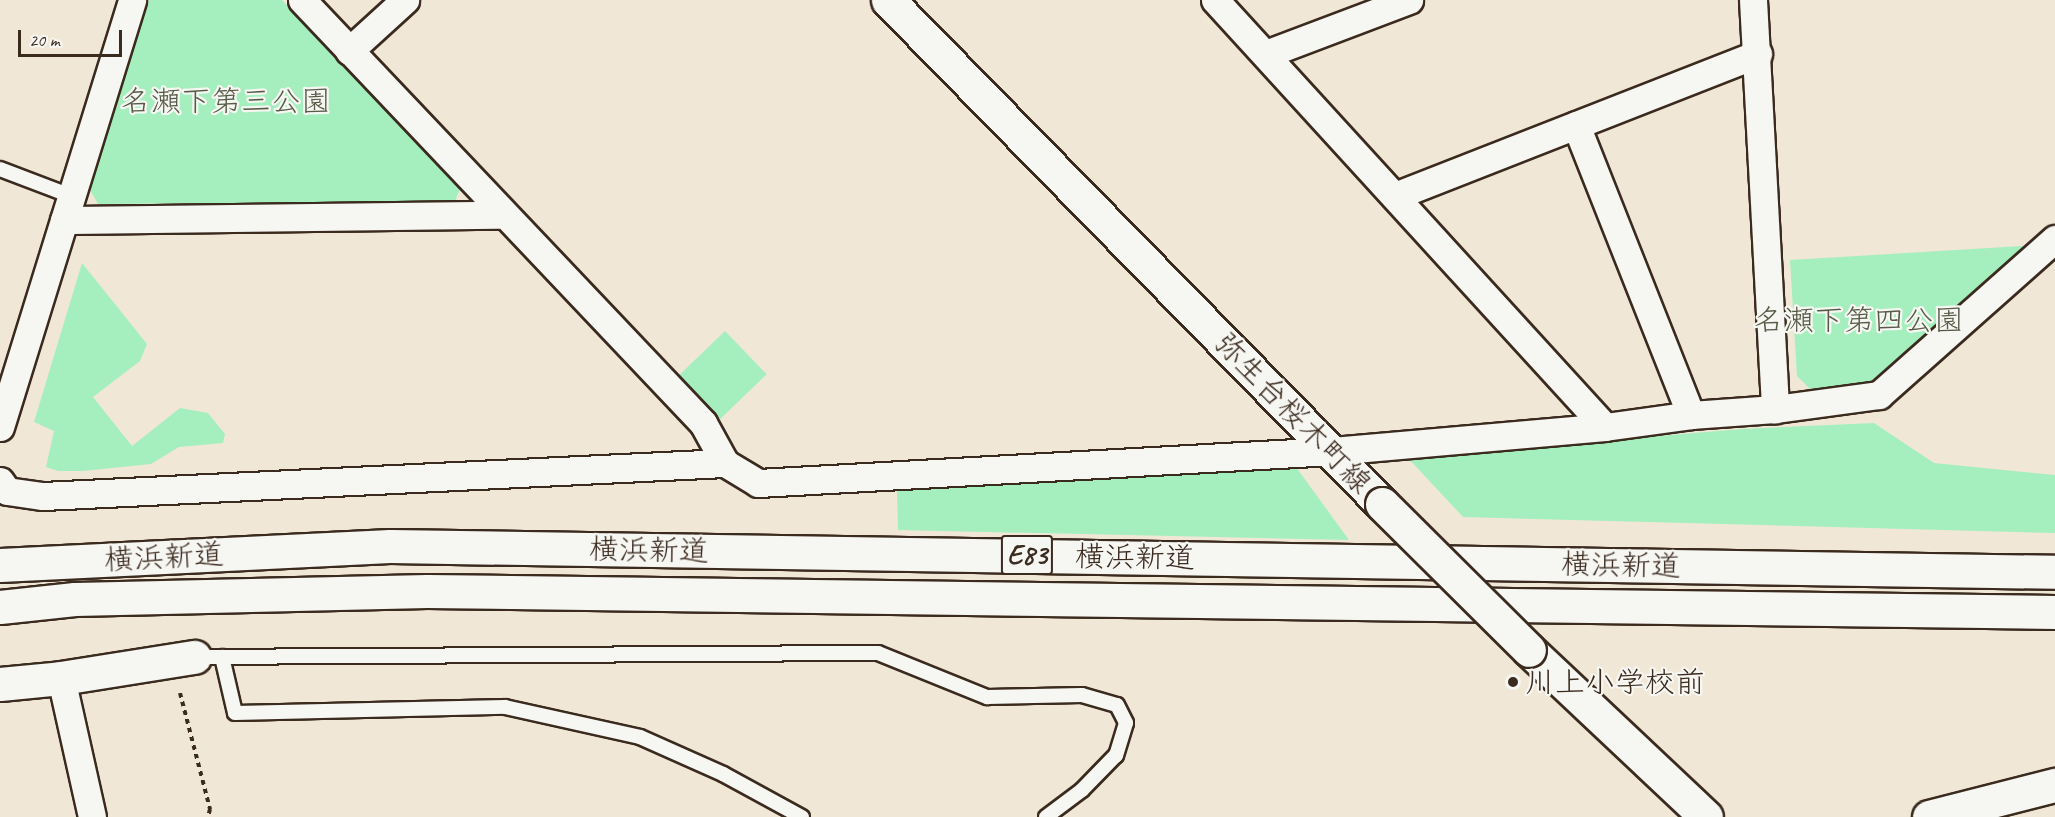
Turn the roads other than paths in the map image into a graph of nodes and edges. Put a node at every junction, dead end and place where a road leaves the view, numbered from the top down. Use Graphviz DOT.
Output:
graph roads {
  1 [pos="132,0"];
  2 [pos="303,0"];
  3 [pos="405,0"];
  4 [pos="888,0"];
  5 [pos="1215,0"];
  6 [pos="1409,0"];
  7 [pos="1759,0"];
  8 [pos="1367,7"];
  9 [pos="350,51"];
  10 [pos="1266,54"];
  11 [pos="1758,54"];
  12 [pos="1576,125"];
  13 [pos="0,169"];
  14 [pos="1395,196"];
  15 [pos="68,208"];
  16 [pos="503,215"];
  17 [pos="2055,239"];
  18 [pos="1775,409"];
  19 [pos="1691,415"];
  20 [pos="0,427"];
  21 [pos="1605,428"];
  22 [pos="1332,451"];
  23 [pos="724,463"];
  24 [pos="0,481"];
  25 [pos="0,565"];
  26 [pos="2055,572"];
  27 [pos="0,607"];
  28 [pos="2055,612"];
  29 [pos="208,657"];
  30 [pos="61,678"];
  31 [pos="0,684"];
  32 [pos="2055,785"];
  33 [pos="92,817"];
  34 [pos="802,817"];
  35 [pos="1046,817"];
  36 [pos="1706,817"];
  37 [pos="1929,817"];
  1 -- 15 [label="street"];
  2 -- 9 [label="street"];
  3 -- 9 [label="street"];
  4 -- 22 [label="main road, 弥生台桜木町線"];
  5 -- 10 [label="street"];
  6 -- 8 [label="street"];
  7 -- 11 [label="street"];
  8 -- 10 [label="street"];
  9 -- 16 [label="street"];
  10 -- 14 [label="street"];
  11 -- 12 [label="street"];
  11 -- 18 [label="street"];
  12 -- 14 [label="street"];
  12 -- 19 [label="street"];
  13 -- 15 [label="lane"];
  14 -- 21 [label="street"];
  15 -- 16 [label="street"];
  15 -- 20 [label="street"];
  16 -- 23 [label="street"];
  17 -- 18 [label="street"];
  18 -- 19 [label="street"];
  19 -- 21 [label="street"];
  21 -- 22 [label="street"];
  22 -- 23 [label="street"];
  22 -- 36 [label="main road, 弥生台桜木町線, bridge"];
  23 -- 24 [label="street"];
  25 -- 26 [label="main road, 横浜新道 / E83"];
  27 -- 28 [label="main road, 横浜新道 / E83"];
  29 -- 30 [label="main road"];
  29 -- 34 [label="lane"];
  29 -- 35 [label="lane"];
  30 -- 31 [label="main road"];
  30 -- 33 [label="street"];
  32 -- 37 [label="main road"];
}
